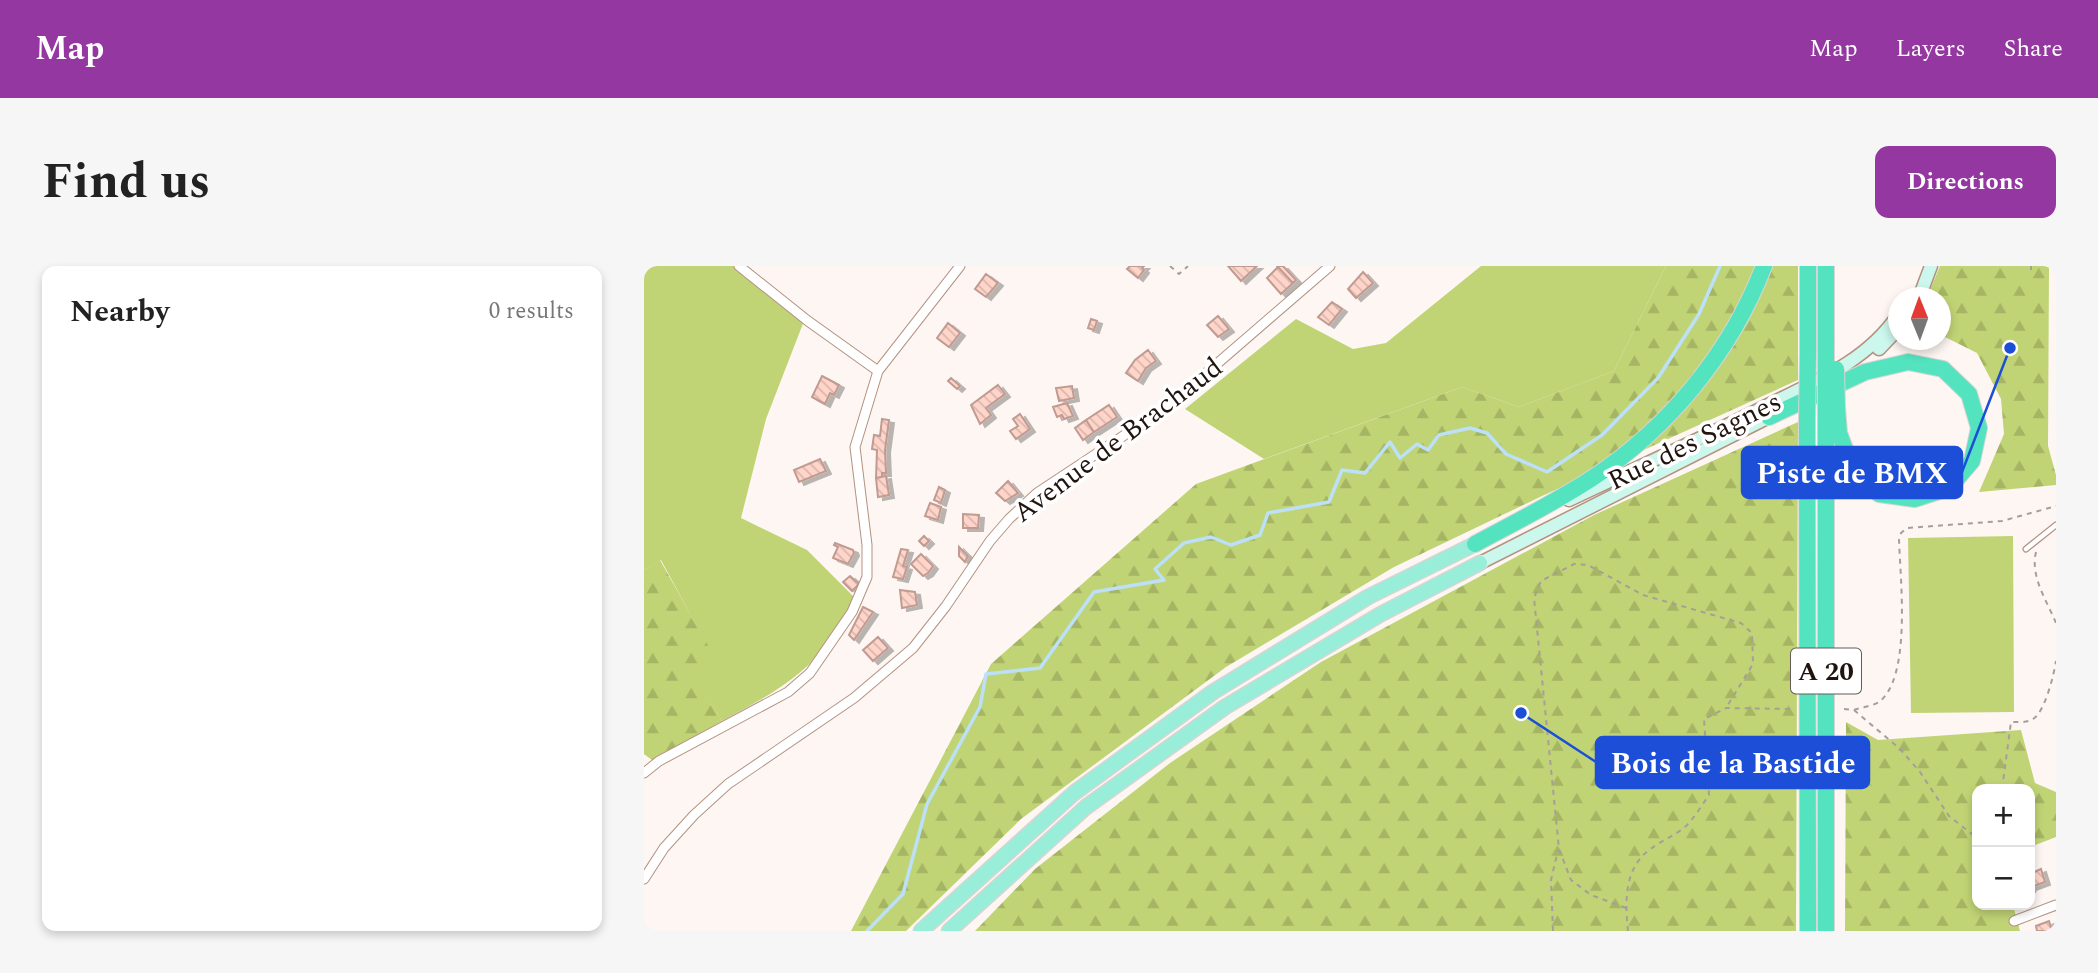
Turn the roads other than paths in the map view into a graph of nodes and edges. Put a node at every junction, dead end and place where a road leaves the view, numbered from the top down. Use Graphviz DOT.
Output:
graph roads {
  1 [pos="739,266"];
  2 [pos="960,266"];
  3 [pos="1330,266"];
  4 [pos="1764,266"];
  5 [pos="1808,266"];
  6 [pos="1826,266"];
  7 [pos="1922,266"];
  8 [pos="1931,266"];
  9 [pos="1914,287"];
  10 [pos="1923,287"];
  11 [pos="1888,327"];
  12 [pos="1888,340"];
  13 [pos="878,371"];
  14 [pos="1832,409"];
  15 [pos="1769,417"];
  16 [pos="2056,525"];
  17 [pos="1475,544"];
  18 [pos="2026,550"];
  19 [pos="1480,563"];
  20 [pos="644,773"];
  21 [pos="644,879"];
  22 [pos="2056,905"];
  23 [pos="2014,921"];
  24 [pos="921,931"];
  25 [pos="949,931"];
  26 [pos="1808,931"];
  27 [pos="1826,931"];
  1 -- 13 [label="street"];
  2 -- 13 [label="street"];
  3 -- 21 [label="street, Avenue de Brachaud"];
  4 -- 17 [label="highway"];
  5 -- 26 [label="highway, A 20, bridge"];
  6 -- 14 [label="highway, A 20, bridge"];
  7 -- 9 [label="street"];
  8 -- 10 [label="street"];
  11 -- 17 [label="street, Rue des Sagnes"];
  12 -- 15 [label="street, Rue des Sagnes"];
  13 -- 20 [label="street"];
  14 -- 15 [label="highway"];
  14 -- 27 [label="highway, A 20"];
  15 -- 19 [label="street, Rue des Sagnes"];
  16 -- 18 [label="lane"];
  17 -- 24 [label="main road"];
  19 -- 25 [label="main road"];
  22 -- 23 [label="street"];
}
